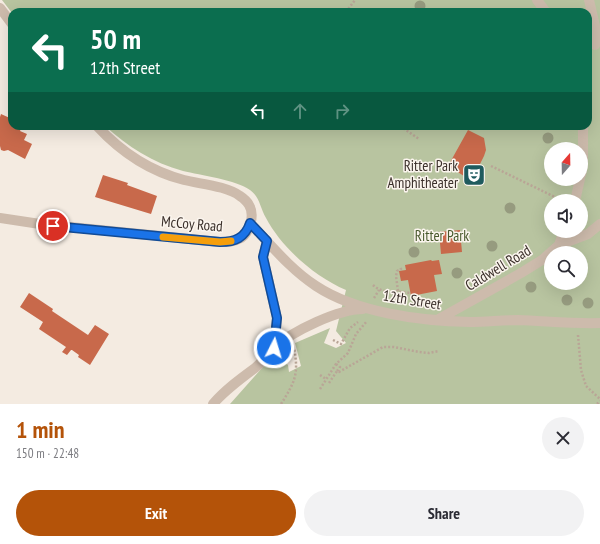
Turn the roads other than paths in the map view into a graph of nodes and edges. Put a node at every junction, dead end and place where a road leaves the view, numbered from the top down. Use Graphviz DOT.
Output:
graph roads {
  1 [pos="0,8"];
  2 [pos="592,16"];
  3 [pos="8,19"];
  4 [pos="594,45"];
  5 [pos="101,130"];
  6 [pos="584,130"];
  7 [pos="584,142"];
  8 [pos="0,218"];
  9 [pos="250,223"];
  10 [pos="600,224"];
  11 [pos="562,238"];
  12 [pos="267,241"];
  13 [pos="559,245"];
  14 [pos="372,304"];
  15 [pos="437,320"];
  16 [pos="600,323"];
  17 [pos="274,348"];
  18 [pos="213,404"];
  1 -- 3 [label="street"];
  2 -- 4 [label="street"];
  5 -- 9 [label="street"];
  6 -- 7 [label="street"];
  8 -- 9 [label="street, McCoy Road"];
  9 -- 12 [label="street, 12th Street"];
  10 -- 13 [label="street"];
  11 -- 13 [label="street, Caldwell Road"];
  12 -- 14 [label="street, 12th Street"];
  12 -- 17 [label="street"];
  13 -- 15 [label="street, Caldwell Road"];
  14 -- 15 [label="street, 12th Street"];
  14 -- 17 [label="street"];
  15 -- 16 [label="street, 12th Street"];
  17 -- 18 [label="street"];
}
